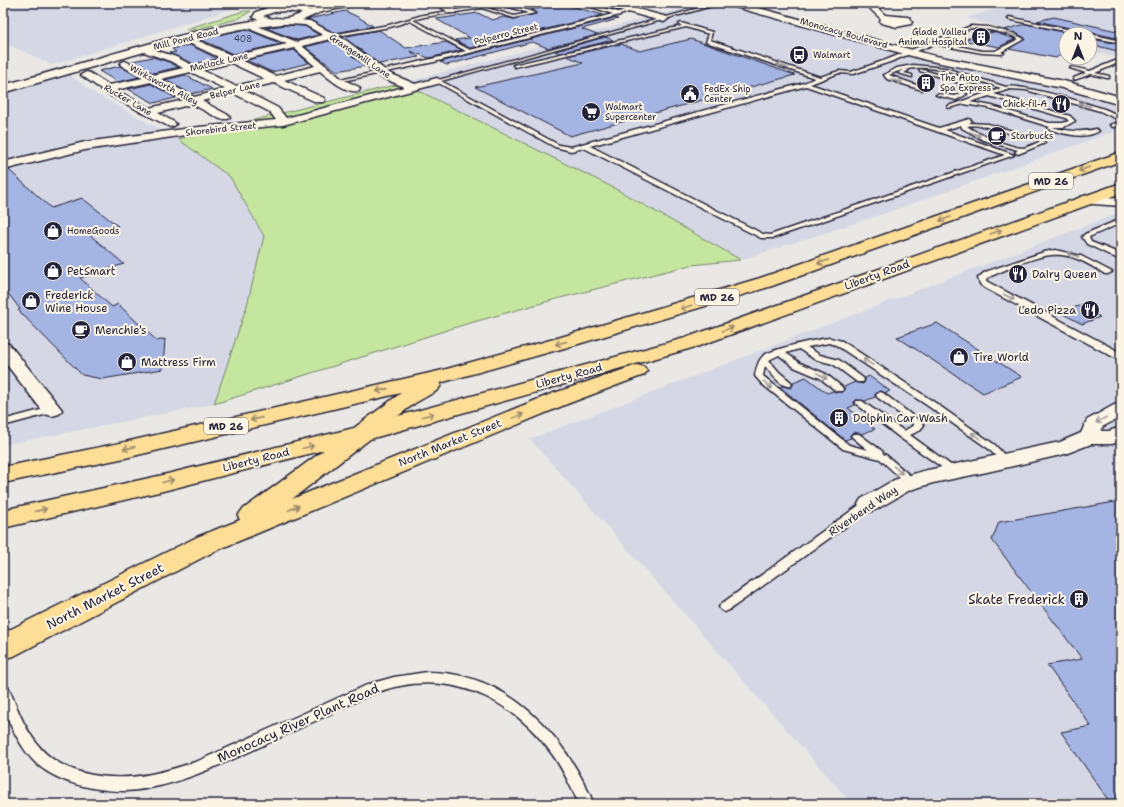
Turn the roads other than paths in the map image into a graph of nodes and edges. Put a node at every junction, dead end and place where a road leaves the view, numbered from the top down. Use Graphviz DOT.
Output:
graph roads {
  1 [pos="270,3"];
  2 [pos="331,3"];
  3 [pos="353,3"];
  4 [pos="438,3"];
  5 [pos="510,3"];
  6 [pos="582,3"];
  7 [pos="606,3"];
  8 [pos="721,3"];
  9 [pos="731,3"];
  10 [pos="744,3"];
  11 [pos="754,3"];
  12 [pos="868,3"];
  13 [pos="504,4"];
  14 [pos="480,7"];
  15 [pos="289,8"];
  16 [pos="632,10"];
  17 [pos="453,11"];
  18 [pos="260,12"];
  19 [pos="619,14"];
  20 [pos="307,18"];
  21 [pos="886,18"];
  22 [pos="1009,18"];
  23 [pos="410,20"];
  24 [pos="668,20"];
  25 [pos="275,21"];
  26 [pos="678,24"];
  27 [pos="685,26"];
  28 [pos="254,28"];
  29 [pos="332,36"];
  30 [pos="940,39"];
  31 [pos="947,40"];
  32 [pos="194,42"];
  33 [pos="932,42"];
  34 [pos="1121,42"];
  35 [pos="295,44"];
  36 [pos="979,46"];
  37 [pos="144,49"];
  38 [pos="915,50"];
  39 [pos="470,52"];
  40 [pos="1001,52"];
  41 [pos="232,59"];
  42 [pos="97,61"];
  43 [pos="1119,62"];
  44 [pos="125,64"];
  45 [pos="322,67"];
  46 [pos="193,68"];
  47 [pos="1072,68"];
  48 [pos="383,73"];
  49 [pos="850,73"];
  50 [pos="1093,73"];
  51 [pos="86,75"];
  52 [pos="910,76"];
  53 [pos="1107,77"];
  54 [pos="151,78"];
  55 [pos="819,78"];
  56 [pos="841,78"];
  57 [pos="276,79"];
  58 [pos="1076,79"];
  59 [pos="834,80"];
  60 [pos="338,81"];
  61 [pos="439,82"];
  62 [pos="806,84"];
  63 [pos="414,87"];
  64 [pos="3,88"];
  65 [pos="1005,88"];
  66 [pos="106,89"];
  67 [pos="355,89"];
  68 [pos="922,89"];
  69 [pos="952,89"];
  70 [pos="234,90"];
  71 [pos="1121,91"];
  72 [pos="992,93"];
  73 [pos="938,94"];
  74 [pos="192,100"];
  75 [pos="320,100"];
  76 [pos="1121,101"];
  77 [pos="962,102"];
  78 [pos="950,107"];
  79 [pos="990,107"];
  80 [pos="148,112"];
  81 [pos="224,117"];
  82 [pos="1121,119"];
  83 [pos="283,122"];
  84 [pos="1121,123"];
  85 [pos="170,124"];
  86 [pos="1113,125"];
  87 [pos="1002,127"];
  88 [pos="940,130"];
  89 [pos="1096,131"];
  90 [pos="1028,136"];
  91 [pos="1041,141"];
  92 [pos="585,146"];
  93 [pos="1024,150"];
  94 [pos="1011,155"];
  95 [pos="1121,156"];
  96 [pos="3,166"];
  97 [pos="1121,188"];
  98 [pos="1085,200"];
  99 [pos="1121,202"];
  100 [pos="1121,221"];
  101 [pos="1118,256"];
  102 [pos="1108,272"];
  103 [pos="692,342"];
  104 [pos="800,346"];
  105 [pos="3,348"];
  106 [pos="780,352"];
  107 [pos="1121,358"];
  108 [pos="765,360"];
  109 [pos="448,375"];
  110 [pos="860,380"];
  111 [pos="788,384"];
  112 [pos="839,388"];
  113 [pos="880,395"];
  114 [pos="859,403"];
  115 [pos="1121,409"];
  116 [pos="52,410"];
  117 [pos="3,423"];
  118 [pos="363,433"];
  119 [pos="1121,433"];
  120 [pos="902,435"];
  121 [pos="856,436"];
  122 [pos="1089,437"];
  123 [pos="883,457"];
  124 [pos="1005,461"];
  125 [pos="953,472"];
  126 [pos="3,475"];
  127 [pos="911,482"];
  128 [pos="870,504"];
  129 [pos="3,519"];
  130 [pos="206,544"];
  131 [pos="725,607"];
  132 [pos="3,647"];
  133 [pos="3,689"];
  134 [pos="587,804"];
  1 -- 18 [label="lane"];
  2 -- 15 [label="main road, Mill Pond Road"];
  3 -- 20 [label="main road, Mill Pond Road"];
  4 -- 17 [label="street"];
  5 -- 13 [label="lane"];
  6 -- 19 [label="lane"];
  7 -- 16 [label="street"];
  8 -- 24 [label="lane"];
  9 -- 38 [label="main road, Monocacy Boulevard"];
  10 -- 11 [label="lane"];
  11 -- 38 [label="main road, Monocacy Boulevard"];
  12 -- 21 [label="street"];
  13 -- 14 [label="lane"];
  13 -- 14 [label="lane"];
  14 -- 17 [label="lane"];
  15 -- 18 [label="main road, Mill Pond Road"];
  15 -- 20 [label="main road"];
  16 -- 19 [label="lane, Polperro Street"];
  16 -- 24 [label="street"];
  17 -- 23 [label="lane"];
  18 -- 25 [label="main road, Mill Pond Road"];
  18 -- 42 [label="main road, Mill Pond Road"];
  19 -- 39 [label="lane, Polperro Street"];
  20 -- 25 [label="main road, Mill Pond Road"];
  20 -- 29 [label="street, Grangemill Lane"];
  22 -- 34 [label="lane"];
  23 -- 29 [label="lane"];
  23 -- 39 [label="lane"];
  24 -- 61 [label="lane"];
  25 -- 37 [label="main road, Mill Pond Road"];
  26 -- 27 [label="lane"];
  55 -- 27 [label="lane, one-way"];
  27 -- 61 [label="lane"];
  28 -- 35 [label="street"];
  29 -- 35 [label="street, Matlock Lane"];
  29 -- 48 [label="street, Grangemill Lane"];
  30 -- 31 [label="lane"];
  30 -- 33 [label="lane"];
  40 -- 30 [label="lane, one-way"];
  32 -- 41 [label="street"];
  33 -- 38 [label="lane"];
  33 -- 40 [label="lane"];
  35 -- 41 [label="street, Matlock Lane"];
  35 -- 45 [label="street"];
  36 -- 40 [label="lane"];
  37 -- 42 [label="main road, Mill Pond Road"];
  37 -- 46 [label="street"];
  38 -- 49 [label="lane"];
  38 -- 58 [label="main road, Monocacy Boulevard"];
  38 -- 76 [label="main road, Monocacy Boulevard"];
  39 -- 48 [label="lane, Polperro Street"];
  41 -- 46 [label="street, Matlock Lane"];
  41 -- 57 [label="street"];
  42 -- 64 [label="main road, Mill Pond Road"];
  43 -- 50 [label="lane"];
  44 -- 54 [label="street, Wirksworth Alley"];
  45 -- 57 [label="street, Belper Lane"];
  45 -- 60 [label="street"];
  46 -- 54 [label="street, Matlock Lane"];
  46 -- 70 [label="street"];
  47 -- 50 [label="lane"];
  48 -- 60 [label="lane, Polperro Street"];
  48 -- 63 [label="street, Grangemill Lane"];
  49 -- 55 [label="lane"];
  49 -- 56 [label="lane"];
  50 -- 53 [label="lane"];
  50 -- 58 [label="lane"];
  51 -- 66 [label="street, Rucker Lane"];
  52 -- 72 [label="lane"];
  54 -- 66 [label="street, Matlock Lane"];
  54 -- 74 [label="street, Wirksworth Alley"];
  55 -- 62 [label="lane"];
  57 -- 70 [label="street, Belper Lane"];
  57 -- 75 [label="street"];
  58 -- 71 [label="main road, Monocacy Boulevard"];
  59 -- 62 [label="lane"];
  60 -- 67 [label="street"];
  61 -- 63 [label="street, Shorebird Street"];
  61 -- 92 [label="lane"];
  62 -- 88 [label="lane"];
  62 -- 92 [label="lane"];
  63 -- 83 [label="street, Shorebird Street"];
  65 -- 68 [label="lane, one-way"];
  65 -- 72 [label="lane"];
  82 -- 65 [label="lane, one-way"];
  66 -- 80 [label="street, Rucker Lane"];
  69 -- 73 [label="lane"];
  70 -- 74 [label="street, Belper Lane"];
  70 -- 83 [label="street"];
  72 -- 77 [label="lane"];
  72 -- 79 [label="lane"];
  74 -- 80 [label="street, Belper Lane"];
  74 -- 81 [label="street, Wirksworth Alley"];
  77 -- 78 [label="lane"];
  77 -- 79 [label="lane"];
  79 -- 89 [label="lane"];
  80 -- 85 [label="street, Rucker Lane"];
  83 -- 96 [label="street, Shorebird Street"];
  84 -- 86 [label="lane"];
  87 -- 88 [label="lane"];
  88 -- 94 [label="lane"];
  90 -- 93 [label="lane, one-way"];
  91 -- 93 [label="lane"];
  92 -- 94 [label="lane"];
  93 -- 94 [label="lane"];
  95 -- 109 [label="main road, MD 26, one-way"];
  97 -- 98 [label="main road, Liberty Road / MD 26"];
  98 -- 99 [label="street"];
  103 -- 98 [label="main road, Liberty Road / MD 26, one-way"];
  100 -- 101 [label="lane"];
  102 -- 107 [label="lane, one-way"];
  118 -- 103 [label="main road, Liberty Road / MD 26, one-way"];
  130 -- 103 [label="main road, North Market Street, one-way"];
  104 -- 106 [label="lane"];
  104 -- 110 [label="lane"];
  124 -- 104 [label="lane, one-way"];
  105 -- 116 [label="street"];
  106 -- 108 [label="lane"];
  106 -- 112 [label="lane, one-way"];
  108 -- 111 [label="lane"];
  108 -- 123 [label="lane, one-way"];
  109 -- 118 [label="main road, North Market Street"];
  109 -- 126 [label="main road, MD 26, one-way"];
  113 -- 120 [label="lane"];
  114 -- 120 [label="lane"];
  115 -- 122 [label="street, one-way"];
  116 -- 117 [label="lane"];
  129 -- 118 [label="main road, Liberty Road / MD 26, one-way"];
  118 -- 130 [label="main road, North Market Street"];
  119 -- 122 [label="street, Riverbend Way"];
  120 -- 125 [label="lane"];
  121 -- 123 [label="lane"];
  122 -- 124 [label="street, Riverbend Way"];
  123 -- 127 [label="lane, one-way"];
  124 -- 125 [label="street, Riverbend Way"];
  125 -- 127 [label="street, Riverbend Way"];
  127 -- 128 [label="street, Riverbend Way"];
  128 -- 131 [label="lane, Riverbend Way"];
  130 -- 132 [label="main road, North Market Street"];
  133 -- 134 [label="lane, Monocacy River Plant Road"];
}
